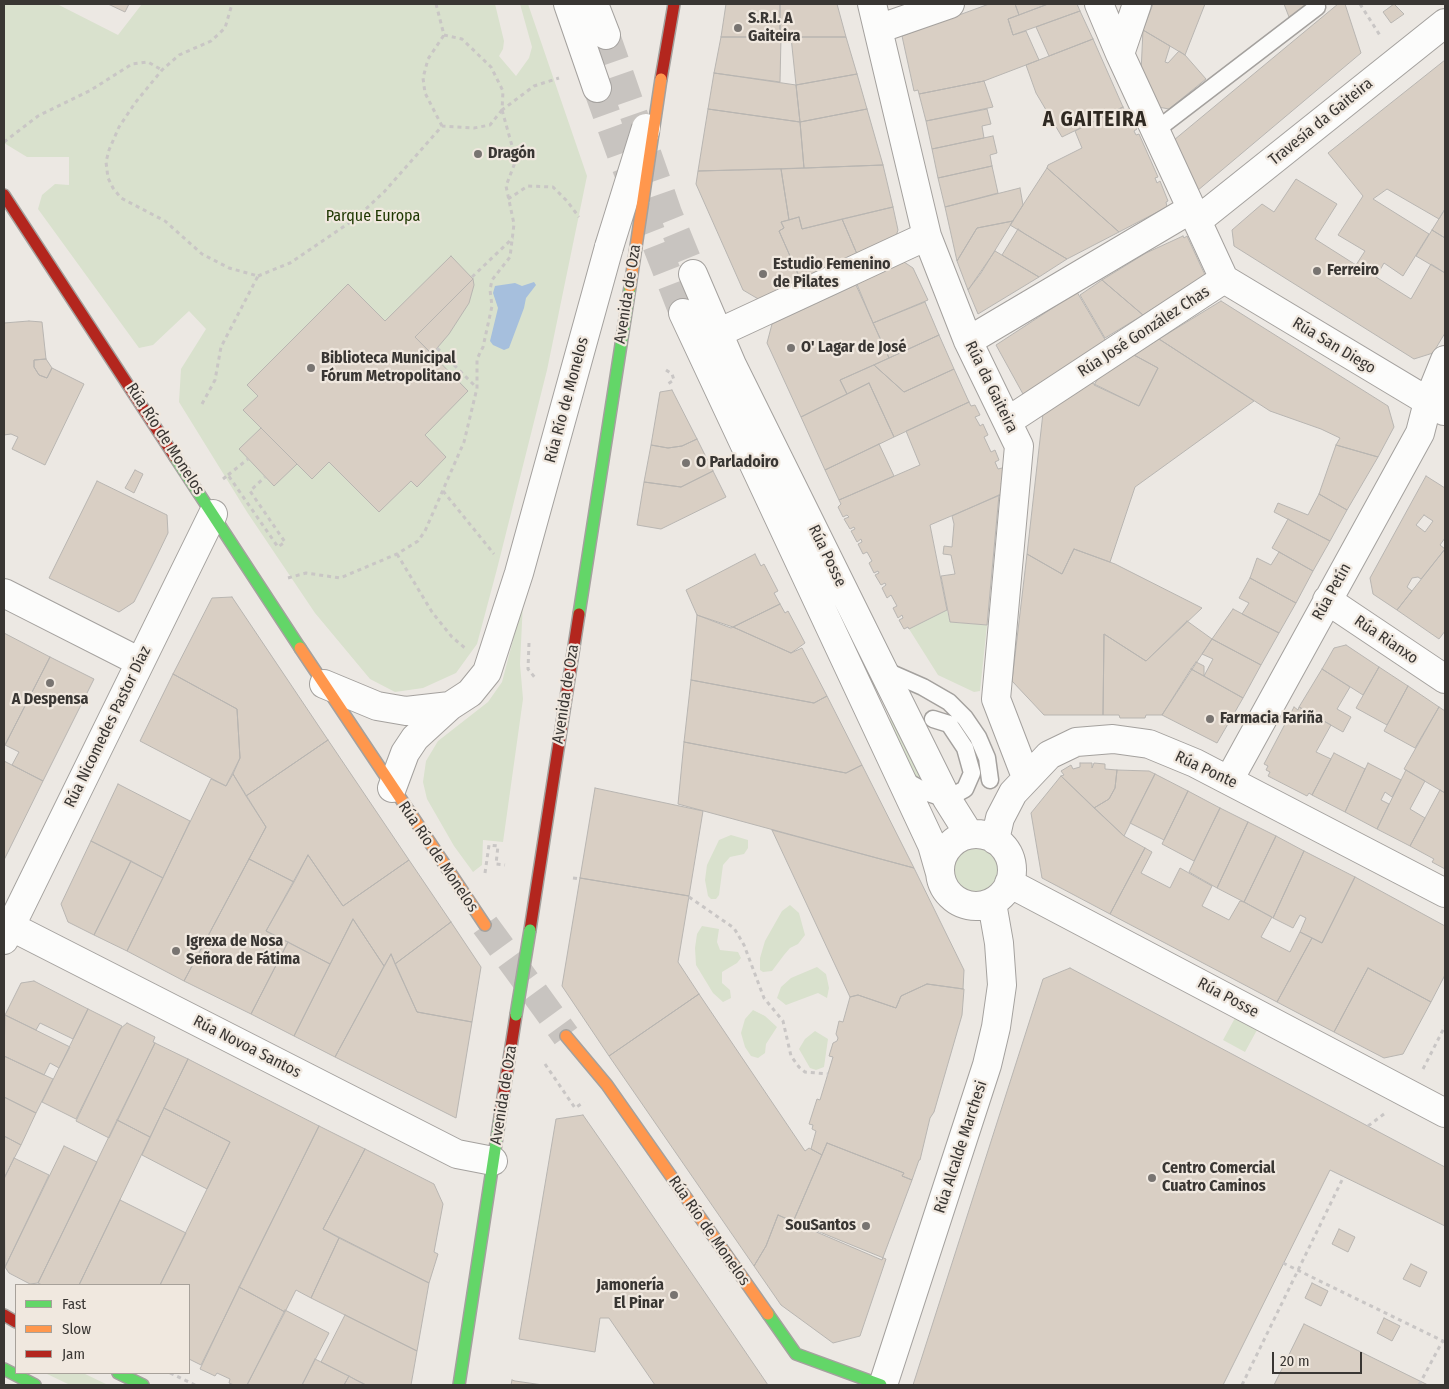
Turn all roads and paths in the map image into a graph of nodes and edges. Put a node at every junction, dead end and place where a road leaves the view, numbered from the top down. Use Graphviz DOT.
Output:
graph roads {
  1 [pos="232,4"];
  2 [pos="436,4"];
  3 [pos="568,4"];
  4 [pos="594,4"];
  5 [pos="674,4"];
  6 [pos="950,4"];
  7 [pos="1099,4"];
  8 [pos="1137,4"];
  9 [pos="1360,4"];
  10 [pos="1317,7"];
  11 [pos="875,16"];
  12 [pos="1445,22"];
  13 [pos="444,35"];
  14 [pos="606,35"];
  15 [pos="1120,54"];
  16 [pos="1397,61"];
  17 [pos="162,70"];
  18 [pos="559,78"];
  19 [pos="661,79"];
  20 [pos="597,88"];
  21 [pos="502,110"];
  22 [pos="442,126"];
  23 [pos="1155,131"];
  24 [pos="4,142"];
  25 [pos="4,196"];
  26 [pos="508,199"];
  27 [pos="1194,215"];
  28 [pos="579,217"];
  29 [pos="927,236"];
  30 [pos="513,238"];
  31 [pos="693,274"];
  32 [pos="258,276"];
  33 [pos="472,277"];
  34 [pos="1224,279"];
  35 [pos="682,313"];
  36 [pos="718,333"];
  37 [pos="968,341"];
  38 [pos="437,348"];
  39 [pos="1445,360"];
  40 [pos="666,370"];
  41 [pos="666,385"];
  42 [pos="477,388"];
  43 [pos="202,404"];
  44 [pos="1437,407"];
  45 [pos="1008,421"];
  46 [pos="248,459"];
  47 [pos="228,475"];
  48 [pos="265,477"];
  49 [pos="220,481"];
  50 [pos="443,491"];
  51 [pos="214,514"];
  52 [pos="397,554"];
  53 [pos="500,560"];
  54 [pos="286,578"];
  55 [pos="4,593"];
  56 [pos="1327,600"];
  57 [pos="470,652"];
  58 [pos="140,662"];
  59 [pos="882,668"];
  60 [pos="1445,679"];
  61 [pos="324,684"];
  62 [pos="450,706"];
  63 [pos="933,719"];
  64 [pos="892,760"];
  65 [pos="1026,777"];
  66 [pos="990,780"];
  67 [pos="1229,780"];
  68 [pos="392,788"];
  69 [pos="947,799"];
  70 [pos="982,837"];
  71 [pos="505,864"];
  72 [pos="485,873"];
  73 [pos="940,873"];
  74 [pos="573,878"];
  75 [pos="580,879"];
  76 [pos="1000,893"];
  77 [pos="1445,893"];
  78 [pos="689,897"];
  79 [pos="485,925"];
  80 [pos="6,930"];
  81 [pos="1445,1026"];
  82 [pos="566,1036"];
  83 [pos="545,1064"];
  84 [pos="828,1074"];
  85 [pos="1411,1094"];
  86 [pos="575,1108"];
  87 [pos="1445,1113"];
  88 [pos="493,1161"];
  89 [pos="1344,1176"];
  90 [pos="1284,1263"];
  91 [pos="1298,1270"];
  92 [pos="4,1315"];
  93 [pos="15,1321"];
  94 [pos="1443,1341"];
  95 [pos="1445,1346"];
  96 [pos="4,1369"];
  97 [pos="120,1374"];
  98 [pos="171,1374"];
  99 [pos="36,1385"];
  100 [pos="143,1385"];
  101 [pos="194,1385"];
  102 [pos="458,1385"];
  103 [pos="882,1385"];
  104 [pos="1242,1385"];
  105 [pos="1419,1385"];
  1 -- 17 [label="path"];
  2 -- 13 [label="path"];
  3 -- 20 [label="street"];
  4 -- 14 [label="street"];
  5 -- 19 [label="street, Avenida de Oza"];
  6 -- 11 [label="street"];
  7 -- 15 [label="street, Rúa José González Chas"];
  8 -- 15 [label="street"];
  9 -- 16 [label="path"];
  10 -- 23 [label="lane"];
  11 -- 29 [label="street, Rúa da Gaiteira"];
  12 -- 16 [label="street, Travesía da Gaiteira"];
  13 -- 21 [label="path"];
  13 -- 22 [label="path"];
  15 -- 23 [label="street, Rúa José González Chas"];
  16 -- 27 [label="street, Travesía da Gaiteira"];
  17 -- 24 [label="path"];
  17 -- 32 [label="path"];
  18 -- 21 [label="path"];
  19 -- 62 [label="street, Rúa Río de Monelos, bridge"];
  19 -- 88 [label="street, Avenida de Oza, bridge"];
  21 -- 22 [label="path"];
  21 -- 26 [label="path"];
  22 -- 32 [label="path"];
  23 -- 27 [label="street, Rúa José González Chas"];
  25 -- 51 [label="street, Rúa Río de Monelos"];
  26 -- 28 [label="path"];
  26 -- 30 [label="path"];
  27 -- 34 [label="street, Rúa José González Chas"];
  27 -- 37 [label="street, Travesía da Gaiteira"];
  29 -- 36 [label="street"];
  29 -- 37 [label="street, Rúa da Gaiteira"];
  30 -- 33 [label="path"];
  30 -- 42 [label="path"];
  31 -- 36 [label="street, Rúa Posse"];
  32 -- 43 [label="path"];
  34 -- 44 [label="street, Rúa San Diego"];
  34 -- 45 [label="street, Rúa José González Chas"];
  35 -- 64 [label="street, Rúa Posse"];
  36 -- 59 [label="street, Rúa Posse"];
  37 -- 45 [label="street, Rúa da Gaiteira"];
  38 -- 42 [label="path"];
  39 -- 44 [label="street, Rúa Petín"];
  40 -- 41 [label="path"];
  42 -- 50 [label="path"];
  44 -- 56 [label="street, Rúa Petín"];
  45 -- 65 [label="street, Rúa da Gaiteira"];
  46 -- 47 [label="path"];
  47 -- 48 [label="path"];
  47 -- 49 [label="path"];
  50 -- 52 [label="path"];
  50 -- 53 [label="path"];
  51 -- 58 [label="street, Rúa Nicomedes Pastor Díaz"];
  51 -- 61 [label="street, Rúa Río de Monelos"];
  52 -- 54 [label="path"];
  52 -- 57 [label="path"];
  55 -- 58 [label="street"];
  56 -- 60 [label="street, Rúa Rianxo"];
  56 -- 67 [label="street, Rúa Petín"];
  58 -- 80 [label="street, Rúa Nicomedes Pastor Díaz"];
  59 -- 66 [label="lane"];
  59 -- 69 [label="street, Rúa Posse"];
  61 -- 62 [label="street, Rúa Río de Monelos"];
  61 -- 68 [label="street, Rúa Río de Monelos"];
  62 -- 68 [label="street, Rúa Río de Monelos"];
  63 -- 69 [label="lane"];
  64 -- 69 [label="lane"];
  64 -- 73 [label="street, Rúa Posse"];
  65 -- 67 [label="street, Rúa Ponte"];
  65 -- 70 [label="street, Rúa Ponte"];
  67 -- 77 [label="street, Rúa Ponte"];
  68 -- 79 [label="street, Rúa Río de Monelos"];
  69 -- 70 [label="street, Rúa Posse"];
  70 -- 73 [label="street"];
  70 -- 76 [label="street"];
  71 -- 72 [label="path"];
  73 -- 76 [label="street"];
  74 -- 75 [label="path"];
  76 -- 85 [label="street, Rúa Posse"];
  76 -- 103 [label="street, Rúa Alcalde Marchesi"];
  78 -- 84 [label="path"];
  80 -- 88 [label="street, Rúa Novoa Santos"];
  81 -- 85 [label="path"];
  82 -- 103 [label="street, Rúa Río de Monelos"];
  83 -- 86 [label="path"];
  85 -- 87 [label="street, Rúa Posse"];
  88 -- 102 [label="street, Avenida de Oza"];
  89 -- 91 [label="path"];
  90 -- 91 [label="path"];
  91 -- 94 [label="path"];
  91 -- 104 [label="path"];
  92 -- 93 [label="street"];
  94 -- 95 [label="path"];
  94 -- 105 [label="path"];
  96 -- 99 [label="street"];
  97 -- 100 [label="street"];
  98 -- 101 [label="path"];
}
